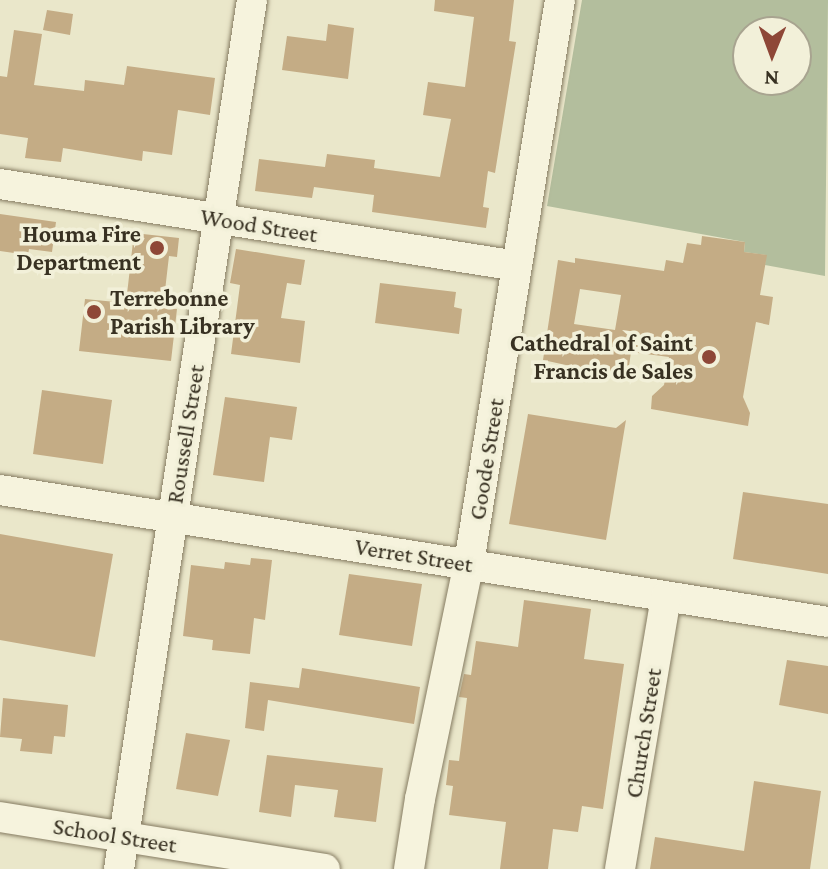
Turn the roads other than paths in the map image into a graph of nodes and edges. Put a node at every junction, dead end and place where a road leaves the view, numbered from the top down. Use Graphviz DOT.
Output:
graph roads {
  1 [pos="252,0"];
  2 [pos="560,0"];
  3 [pos="0,184"];
  4 [pos="219,218"];
  5 [pos="517,266"];
  6 [pos="0,490"];
  7 [pos="172,519"];
  8 [pos="469,563"];
  9 [pos="666,597"];
  10 [pos="828,622"];
  11 [pos="0,817"];
  12 [pos="124,837"];
  13 [pos="119,869"];
  14 [pos="325,869"];
  15 [pos="409,869"];
  16 [pos="620,869"];
  1 -- 4 [label="street, Roussell Street"];
  2 -- 5 [label="street, Goode Street"];
  3 -- 4 [label="street, Wood Street"];
  4 -- 5 [label="street, Wood Street"];
  4 -- 7 [label="street, Roussell Street"];
  5 -- 8 [label="street, Goode Street"];
  6 -- 7 [label="street, Verret Street"];
  7 -- 8 [label="street, Verret Street"];
  7 -- 12 [label="street, Roussell Street"];
  8 -- 9 [label="street, Verret Street"];
  8 -- 15 [label="street, Goode Street"];
  9 -- 10 [label="street, Verret Street"];
  9 -- 16 [label="street, Church Street"];
  11 -- 12 [label="street, School Street"];
  12 -- 13 [label="street, Roussell Street"];
  12 -- 14 [label="street, School Street"];
}
